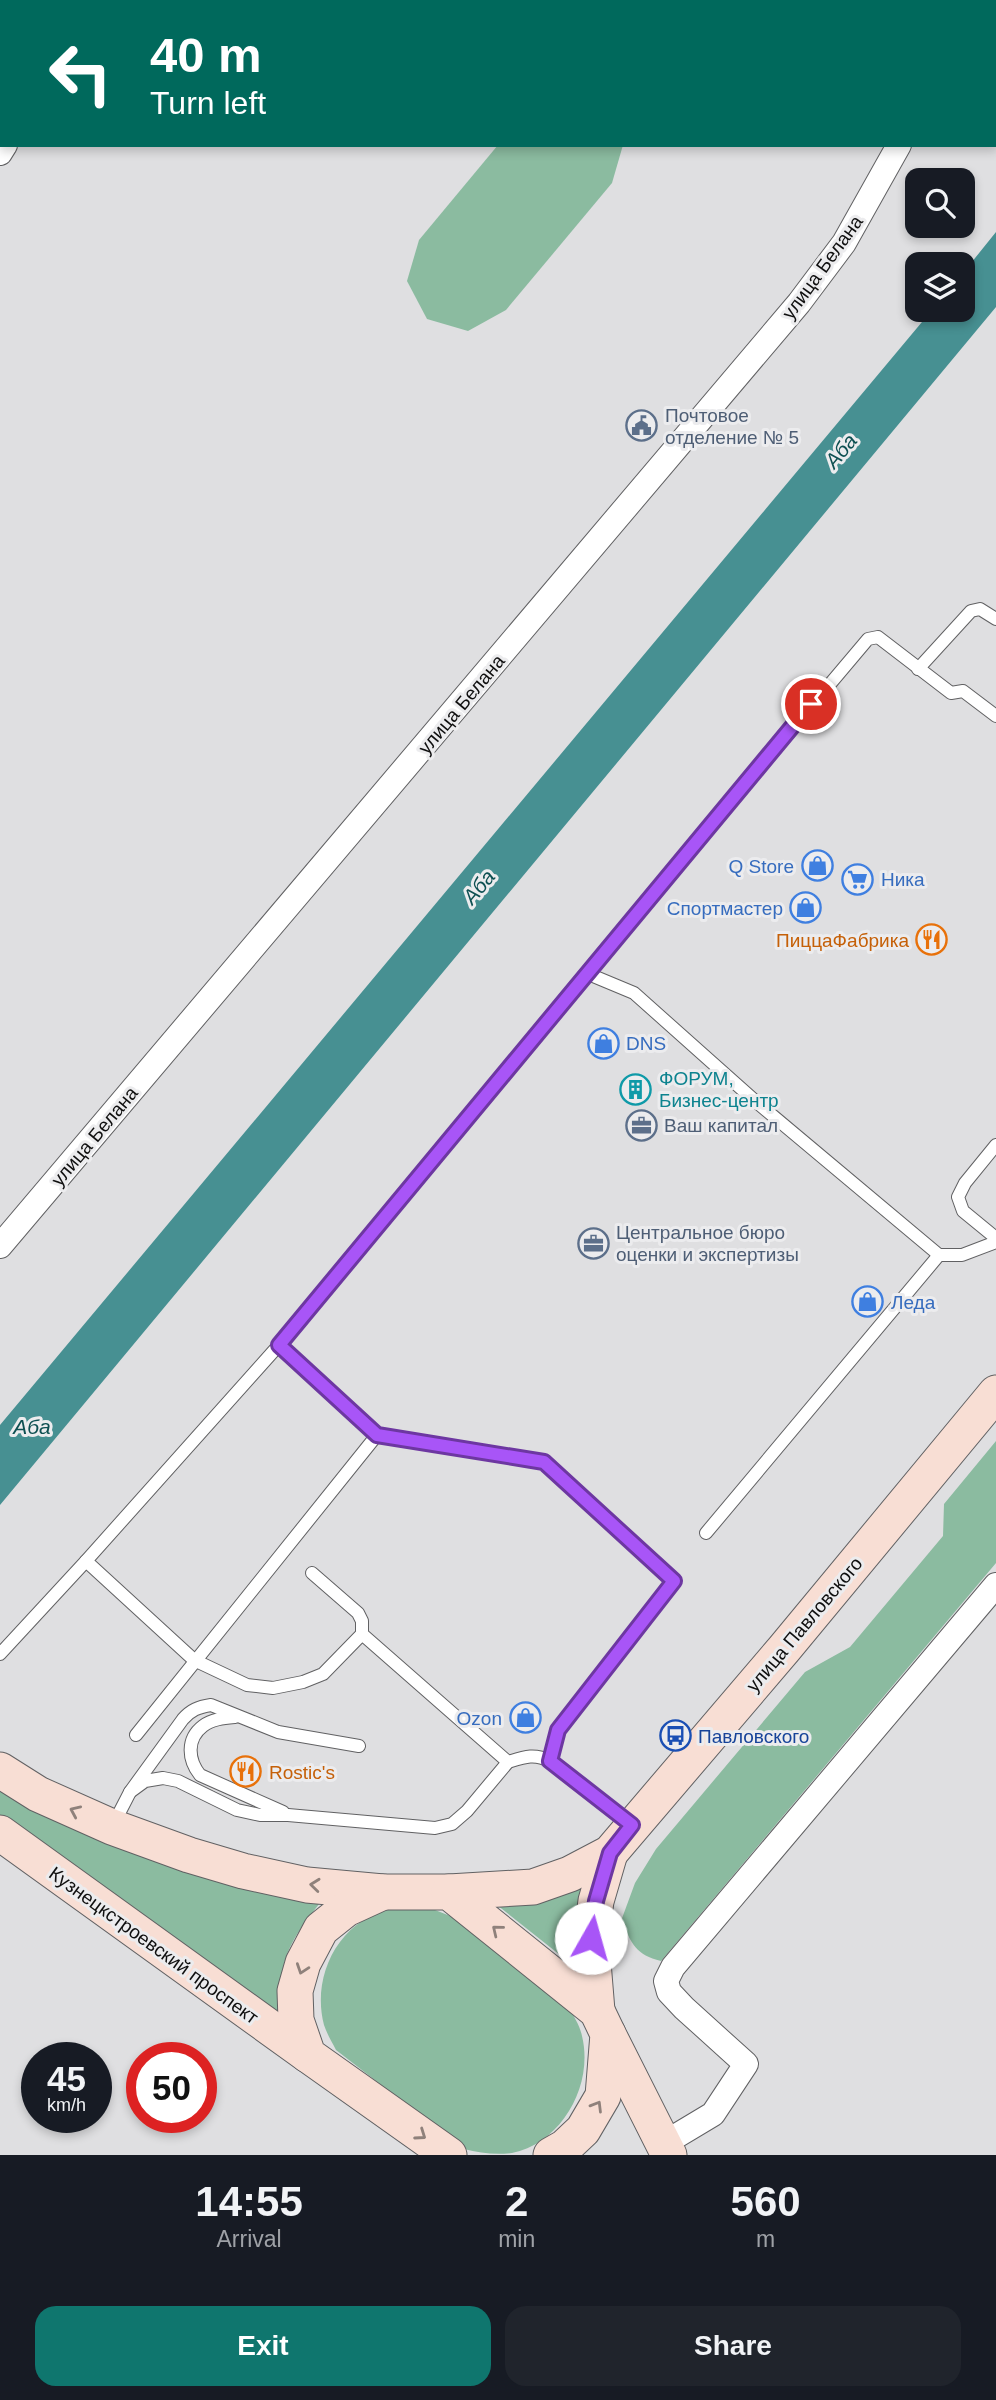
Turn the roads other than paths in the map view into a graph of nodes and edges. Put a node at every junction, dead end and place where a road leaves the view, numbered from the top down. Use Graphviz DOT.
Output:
graph roads {
  1 [pos="898,147"];
  2 [pos="996,619"];
  3 [pos="918,669"];
  4 [pos="996,716"];
  5 [pos="586,973"];
  6 [pos="996,1145"];
  7 [pos="996,1240"];
  8 [pos="0,1246"];
  9 [pos="939,1255"];
  10 [pos="279,1345"];
  11 [pos="996,1393"];
  12 [pos="377,1435"];
  13 [pos="706,1533"];
  14 [pos="86,1561"];
  15 [pos="312,1573"];
  16 [pos="996,1585"];
  17 [pos="362,1634"];
  18 [pos="0,1654"];
  19 [pos="194,1660"];
  20 [pos="235,1717"];
  21 [pos="136,1735"];
  22 [pos="359,1746"];
  23 [pos="550,1761"];
  24 [pos="508,1762"];
  25 [pos="0,1770"];
  26 [pos="130,1792"];
  27 [pos="288,1815"];
  28 [pos="632,1825"];
  29 [pos="112,1827"];
  30 [pos="0,1833"];
  31 [pos="610,1853"];
  32 [pos="383,1892"];
  33 [pos="449,1892"];
  34 [pos="602,2022"];
  35 [pos="308,2055"];
  36 [pos="666,2150"];
  37 [pos="449,2155"];
  38 [pos="551,2155"];
  1 -- 8 [label="street, улица Белана"];
  2 -- 3 [label="lane"];
  3 -- 4 [label="lane"];
  3 -- 5 [label="lane"];
  5 -- 9 [label="lane"];
  5 -- 10 [label="lane"];
  6 -- 7 [label="lane"];
  7 -- 9 [label="lane"];
  9 -- 13 [label="lane"];
  10 -- 12 [label="lane"];
  10 -- 14 [label="lane"];
  11 -- 28 [label="main road, улица Павловского"];
  12 -- 19 [label="lane"];
  12 -- 23 [label="lane"];
  14 -- 18 [label="lane"];
  14 -- 19 [label="lane"];
  15 -- 17 [label="lane"];
  16 -- 36 [label="street"];
  17 -- 19 [label="lane"];
  17 -- 24 [label="lane"];
  19 -- 21 [label="lane"];
  20 -- 22 [label="lane"];
  20 -- 26 [label="lane"];
  20 -- 27 [label="lane"];
  23 -- 24 [label="lane"];
  23 -- 28 [label="lane"];
  24 -- 27 [label="lane"];
  29 -- 25 [label="main road, one-way"];
  26 -- 27 [label="lane"];
  26 -- 29 [label="lane"];
  28 -- 31 [label="main road, улица Павловского"];
  32 -- 29 [label="main road, one-way"];
  30 -- 35 [label="main road, Кузнецкстроевский проспект"];
  31 -- 33 [label="main road, улица Павловского"];
  31 -- 34 [label="main road, улица Павловского"];
  32 -- 33 [label="main road, улица Павловского"];
  32 -- 35 [label="main road, one-way"];
  34 -- 33 [label="main road, one-way"];
  34 -- 36 [label="main road"];
  38 -- 34 [label="main road, one-way"];
  35 -- 37 [label="main road, Кузнецкстроевский проспект, one-way"];
}
